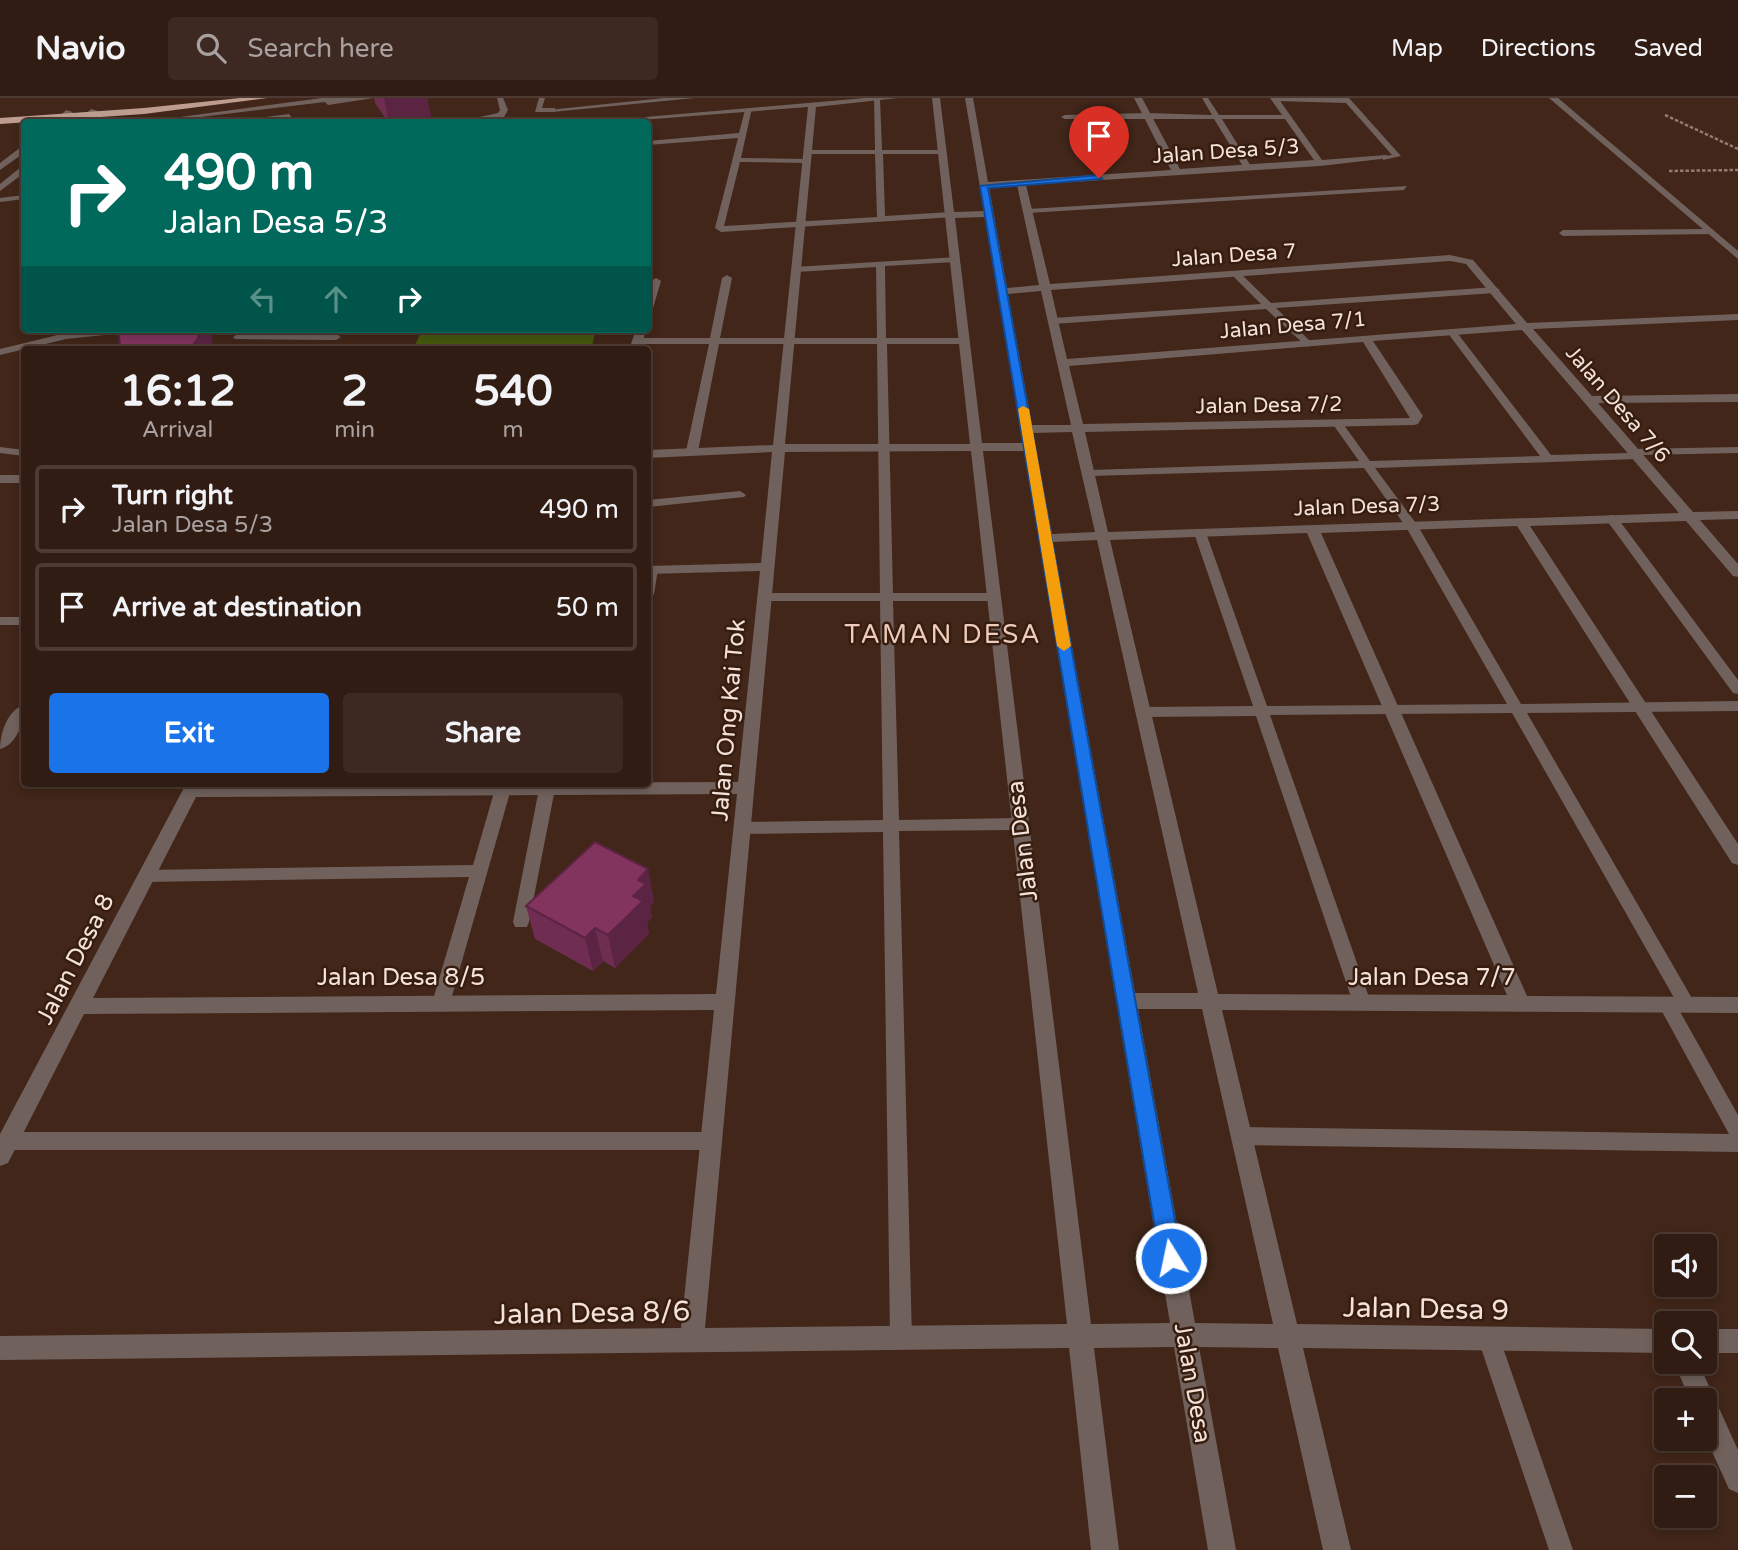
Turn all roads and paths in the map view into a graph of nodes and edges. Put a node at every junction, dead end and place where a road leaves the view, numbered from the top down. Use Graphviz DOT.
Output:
graph roads {
  1 [pos="180,98"];
  2 [pos="209,98"];
  3 [pos="263,98"];
  4 [pos="339,98"];
  5 [pos="371,98"];
  6 [pos="500,98"];
  7 [pos="542,98"];
  8 [pos="691,98"];
  9 [pos="894,98"];
  10 [pos="936,98"];
  11 [pos="969,98"];
  12 [pos="1138,98"];
  13 [pos="1205,98"];
  14 [pos="1553,98"];
  15 [pos="877,99"];
  16 [pos="1275,99"];
  17 [pos="1347,99"];
  18 [pos="637,101"];
  19 [pos="244,105"];
  20 [pos="812,105"];
  21 [pos="286,110"];
  22 [pos="552,110"];
  23 [pos="749,110"];
  24 [pos="144,111"];
  25 [pos="0,113"];
  26 [pos="1665,115"];
  27 [pos="1147,116"];
  28 [pos="64,117"];
  29 [pos="1065,117"];
  30 [pos="1216,117"];
  31 [pos="1287,117"];
  32 [pos="89,118"];
  33 [pos="32,119"];
  34 [pos="164,119"];
  35 [pos="248,119"];
  36 [pos="258,119"];
  37 [pos="478,119"];
  38 [pos="630,119"];
  39 [pos="21,120"];
  40 [pos="0,121"];
  41 [pos="21,122"];
  42 [pos="744,135"];
  43 [pos="651,143"];
  44 [pos="1738,149"];
  45 [pos="21,151"];
  46 [pos="879,152"];
  47 [pos="943,152"];
  48 [pos="808,157"];
  49 [pos="1386,158"];
  50 [pos="738,160"];
  51 [pos="1320,163"];
  52 [pos="0,167"];
  53 [pos="1248,168"];
  54 [pos="1738,170"];
  55 [pos="21,171"];
  56 [pos="1177,172"];
  57 [pos="1640,172"];
  58 [pos="1021,183"];
  59 [pos="984,186"];
  60 [pos="0,188"];
  61 [pos="1404,188"];
  62 [pos="21,197"];
  63 [pos="0,200"];
  64 [pos="1028,211"];
  65 [pos="989,214"];
  66 [pos="951,215"];
  67 [pos="881,220"];
  68 [pos="801,225"];
  69 [pos="1710,232"];
  70 [pos="1563,233"];
  71 [pos="1738,256"];
  72 [pos="955,259"];
  73 [pos="1469,262"];
  74 [pos="880,264"];
  75 [pos="797,270"];
  76 [pos="1236,274"];
  77 [pos="727,278"];
  78 [pos="656,281"];
  79 [pos="1046,288"];
  80 [pos="1495,290"];
  81 [pos="1002,291"];
  82 [pos="651,298"];
  83 [pos="1269,307"];
  84 [pos="1738,317"];
  85 [pos="1053,321"];
  86 [pos="1526,326"];
  87 [pos="1452,332"];
  88 [pos="95,333"];
  89 [pos="241,333"];
  90 [pos="339,333"];
  91 [pos="1366,339"];
  92 [pos="638,340"];
  93 [pos="715,341"];
  94 [pos="881,341"];
  95 [pos="964,341"];
  96 [pos="789,342"];
  97 [pos="1307,344"];
  98 [pos="25,346"];
  99 [pos="21,347"];
  100 [pos="0,352"];
  101 [pos="1062,363"];
  102 [pos="1738,398"];
  103 [pos="1590,400"];
  104 [pos="1337,423"];
  105 [pos="1077,428"];
  106 [pos="1028,438"];
  107 [pos="976,447"];
  108 [pos="779,448"];
  109 [pos="884,448"];
  110 [pos="0,450"];
  111 [pos="1738,450"];
  112 [pos="692,451"];
  113 [pos="21,453"];
  114 [pos="651,454"];
  115 [pos="1635,454"];
  116 [pos="1548,458"];
  117 [pos="1368,464"];
  118 [pos="1090,474"];
  119 [pos="0,479"];
  120 [pos="21,479"];
  121 [pos="740,495"];
  122 [pos="651,504"];
  123 [pos="1738,514"];
  124 [pos="1689,516"];
  125 [pos="1612,519"];
  126 [pos="1521,522"];
  127 [pos="1412,526"];
  128 [pos="1312,529"];
  129 [pos="1200,533"];
  130 [pos="1105,536"];
  131 [pos="1045,538"];
  132 [pos="767,566"];
  133 [pos="651,570"];
  134 [pos="1738,573"];
  135 [pos="764,597"];
  136 [pos="886,597"];
  137 [pos="994,597"];
  138 [pos="0,621"];
  139 [pos="21,621"];
  140 [pos="1738,690"];
  141 [pos="1738,706"];
  142 [pos="1516,708"];
  143 [pos="1640,708"];
  144 [pos="1391,710"];
  145 [pos="1261,711"];
  146 [pos="1145,712"];
  147 [pos="21,714"];
  148 [pos="0,744"];
  149 [pos="344,787"];
  150 [pos="470,787"];
  151 [pos="592,787"];
  152 [pos="651,787"];
  153 [pos="192,788"];
  154 [pos="746,788"];
  155 [pos="503,789"];
  156 [pos="547,789"];
  157 [pos="1021,824"];
  158 [pos="891,826"];
  159 [pos="742,828"];
  160 [pos="1738,858"];
  161 [pos="479,871"];
  162 [pos="146,876"];
  163 [pos="521,922"];
  164 [pos="1126,1001"];
  165 [pos="725,1002"];
  166 [pos="1212,1002"];
  167 [pos="441,1003"];
  168 [pos="1362,1003"];
  169 [pos="1521,1004"];
  170 [pos="1678,1005"];
  171 [pos="1738,1005"];
  172 [pos="78,1006"];
  173 [pos="1738,1133"];
  174 [pos="1243,1136"];
  175 [pos="711,1141"];
  176 [pos="1738,1143"];
  177 [pos="4,1149"];
  178 [pos="1185,1335"];
  179 [pos="1080,1337"];
  180 [pos="1289,1337"];
  181 [pos="901,1338"];
  182 [pos="1489,1339"];
  183 [pos="692,1341"];
  184 [pos="1654,1341"];
  185 [pos="1717,1341"];
  186 [pos="1738,1341"];
  187 [pos="0,1348"];
  188 [pos="1717,1432"];
  189 [pos="1738,1480"];
  190 [pos="1105,1550"];
  191 [pos="1222,1550"];
  192 [pos="1338,1550"];
  193 [pos="1561,1550"];
  1 -- 25 [label="highway"];
  2 -- 32 [label="highway"];
  3 -- 19 [label="highway"];
  4 -- 21 [label="lane"];
  5 -- 21 [label="lane"];
  6 -- 37 [label="lane"];
  7 -- 22 [label="lane"];
  8 -- 18 [label="street"];
  9 -- 15 [label="street"];
  10 -- 47 [label="street, Jalan Desa"];
  11 -- 59 [label="street, Jalan Desa"];
  12 -- 27 [label="street"];
  13 -- 30 [label="lane"];
  14 -- 57 [label="street"];
  15 -- 20 [label="street"];
  15 -- 46 [label="lane"];
  16 -- 17 [label="lane"];
  16 -- 31 [label="street"];
  17 -- 49 [label="lane"];
  18 -- 22 [label="street"];
  19 -- 21 [label="lane"];
  19 -- 24 [label="highway"];
  19 -- 34 [label="lane"];
  19 -- 35 [label="lane"];
  20 -- 23 [label="street"];
  20 -- 48 [label="street, Jalan Ong Kai Tok"];
  21 -- 36 [label="lane"];
  23 -- 38 [label="street"];
  23 -- 42 [label="lane"];
  24 -- 32 [label="highway"];
  25 -- 28 [label="highway"];
  26 -- 44 [label="path"];
  27 -- 29 [label="lane"];
  27 -- 30 [label="lane"];
  27 -- 56 [label="street"];
  28 -- 32 [label="highway"];
  28 -- 33 [label="highway"];
  30 -- 31 [label="lane"];
  30 -- 53 [label="lane"];
  31 -- 51 [label="street"];
  39 -- 40 [label="highway"];
  40 -- 41 [label="highway"];
  42 -- 43 [label="lane"];
  42 -- 50 [label="lane"];
  45 -- 52 [label="street"];
  46 -- 47 [label="lane"];
  46 -- 48 [label="lane"];
  46 -- 67 [label="lane"];
  47 -- 66 [label="street, Jalan Desa"];
  48 -- 50 [label="lane"];
  48 -- 68 [label="street, Jalan Ong Kai Tok"];
  49 -- 51 [label="street, Jalan Desa 5/3"];
  50 -- 68 [label="lane"];
  51 -- 53 [label="street, Jalan Desa 5/3"];
  53 -- 56 [label="street, Jalan Desa 5/3"];
  54 -- 57 [label="path"];
  55 -- 60 [label="street"];
  56 -- 58 [label="street, Jalan Desa 5/3"];
  57 -- 69 [label="street"];
  58 -- 59 [label="street, Jalan Desa 5/3"];
  58 -- 64 [label="street"];
  59 -- 65 [label="street, Jalan Desa"];
  61 -- 64 [label="lane"];
  62 -- 63 [label="lane"];
  64 -- 79 [label="street"];
  65 -- 66 [label="street"];
  65 -- 81 [label="street, Jalan Desa"];
  66 -- 67 [label="lane"];
  66 -- 72 [label="street, Jalan Desa"];
  67 -- 68 [label="lane"];
  68 -- 75 [label="street, Jalan Ong Kai Tok"];
  69 -- 70 [label="lane"];
  69 -- 71 [label="street"];
  72 -- 74 [label="lane"];
  72 -- 95 [label="street, Jalan Desa"];
  73 -- 76 [label="street, Jalan Desa 7"];
  73 -- 80 [label="street, Jalan Desa 7/6"];
  74 -- 75 [label="lane"];
  74 -- 94 [label="lane"];
  75 -- 96 [label="street, Jalan Ong Kai Tok"];
  76 -- 79 [label="street, Jalan Desa 7"];
  76 -- 83 [label="lane"];
  77 -- 93 [label="lane"];
  78 -- 82 [label="street"];
  79 -- 81 [label="street, Jalan Desa 7"];
  79 -- 85 [label="street"];
  80 -- 83 [label="lane"];
  80 -- 86 [label="street, Jalan Desa 7/6"];
  81 -- 106 [label="street, Jalan Desa"];
  83 -- 85 [label="lane"];
  83 -- 97 [label="lane"];
  84 -- 86 [label="street, Jalan Desa 7/1"];
  85 -- 101 [label="street"];
  86 -- 87 [label="street, Jalan Desa 7/1"];
  86 -- 103 [label="street, Jalan Desa 7/6"];
  87 -- 91 [label="street, Jalan Desa 7/1"];
  87 -- 116 [label="lane"];
  88 -- 98 [label="lane"];
  89 -- 90 [label="lane"];
  91 -- 97 [label="street, Jalan Desa 7/1"];
  91 -- 104 [label="street, Jalan Desa 7/2"];
  92 -- 93 [label="lane"];
  93 -- 96 [label="lane"];
  93 -- 112 [label="lane"];
  94 -- 95 [label="lane"];
  94 -- 96 [label="lane"];
  94 -- 109 [label="lane"];
  95 -- 107 [label="street, Jalan Desa"];
  96 -- 108 [label="street, Jalan Ong Kai Tok"];
  97 -- 101 [label="street, Jalan Desa 7/1"];
  99 -- 100 [label="lane"];
  101 -- 105 [label="street"];
  102 -- 103 [label="street"];
  103 -- 115 [label="street, Jalan Desa 7/6"];
  104 -- 105 [label="street, Jalan Desa 7/2"];
  104 -- 117 [label="lane"];
  105 -- 106 [label="street, Jalan Desa 7/2"];
  105 -- 118 [label="street"];
  106 -- 107 [label="street"];
  106 -- 131 [label="street, Jalan Desa"];
  107 -- 109 [label="street"];
  107 -- 137 [label="street, Jalan Desa"];
  108 -- 109 [label="street"];
  108 -- 112 [label="street"];
  108 -- 132 [label="street, Jalan Ong Kai Tok"];
  109 -- 136 [label="lane"];
  110 -- 113 [label="lane"];
  111 -- 115 [label="lane"];
  112 -- 114 [label="street"];
  115 -- 116 [label="lane"];
  115 -- 124 [label="street, Jalan Desa 7/6"];
  116 -- 117 [label="lane"];
  117 -- 118 [label="lane"];
  117 -- 127 [label="lane"];
  118 -- 130 [label="street"];
  119 -- 120 [label="street"];
  121 -- 122 [label="lane"];
  123 -- 124 [label="street, Jalan Desa 7/3"];
  124 -- 125 [label="street, Jalan Desa 7/3"];
  124 -- 134 [label="street, Jalan Desa 7/6"];
  125 -- 126 [label="street, Jalan Desa 7/3"];
  125 -- 140 [label="lane"];
  126 -- 127 [label="street, Jalan Desa 7/3"];
  126 -- 143 [label="street"];
  127 -- 128 [label="street, Jalan Desa 7/3"];
  127 -- 142 [label="lane"];
  128 -- 129 [label="street, Jalan Desa 7/3"];
  128 -- 144 [label="street"];
  129 -- 130 [label="street, Jalan Desa 7/3"];
  129 -- 145 [label="lane"];
  130 -- 131 [label="street, Jalan Desa 7/3"];
  130 -- 146 [label="street"];
  131 -- 164 [label="street, Jalan Desa"];
  132 -- 133 [label="street"];
  132 -- 135 [label="street, Jalan Ong Kai Tok"];
  135 -- 136 [label="lane"];
  135 -- 154 [label="street, Jalan Ong Kai Tok"];
  136 -- 137 [label="lane"];
  136 -- 158 [label="lane"];
  137 -- 157 [label="street, Jalan Desa"];
  138 -- 139 [label="street"];
  141 -- 143 [label="lane"];
  142 -- 143 [label="lane"];
  142 -- 144 [label="lane"];
  142 -- 170 [label="lane"];
  143 -- 160 [label="street"];
  144 -- 145 [label="lane"];
  144 -- 169 [label="street"];
  145 -- 146 [label="lane"];
  145 -- 168 [label="lane"];
  146 -- 166 [label="street"];
  147 -- 148 [label="street"];
  149 -- 150 [label="street"];
  149 -- 153 [label="street"];
  150 -- 155 [label="street"];
  151 -- 156 [label="street"];
  152 -- 154 [label="street"];
  153 -- 162 [label="street, Jalan Desa 8"];
  154 -- 159 [label="street, Jalan Ong Kai Tok"];
  155 -- 156 [label="street"];
  155 -- 161 [label="lane"];
  156 -- 163 [label="lane"];
  157 -- 158 [label="lane"];
  157 -- 179 [label="street, Jalan Desa"];
  158 -- 159 [label="lane"];
  158 -- 181 [label="lane"];
  159 -- 165 [label="street, Jalan Ong Kai Tok"];
  161 -- 162 [label="lane"];
  161 -- 167 [label="lane"];
  162 -- 172 [label="street, Jalan Desa 8"];
  164 -- 166 [label="street, Jalan Desa 7/7"];
  164 -- 178 [label="street, Jalan Desa"];
  165 -- 167 [label="street, Jalan Desa 8/5"];
  165 -- 175 [label="street, Jalan Ong Kai Tok"];
  166 -- 168 [label="street, Jalan Desa 7/7"];
  166 -- 174 [label="street"];
  167 -- 172 [label="street, Jalan Desa 8/5"];
  168 -- 169 [label="street, Jalan Desa 7/7"];
  169 -- 170 [label="street, Jalan Desa 7/7"];
  170 -- 171 [label="street, Jalan Desa 7/7"];
  170 -- 173 [label="lane"];
  172 -- 177 [label="street, Jalan Desa 8"];
  174 -- 176 [label="lane"];
  174 -- 180 [label="street"];
  175 -- 177 [label="lane"];
  175 -- 183 [label="street, Jalan Ong Kai Tok"];
  178 -- 179 [label="street, Jalan Desa 8/6"];
  178 -- 180 [label="street, Jalan Desa 9"];
  178 -- 191 [label="street, Jalan Desa"];
  179 -- 181 [label="street, Jalan Desa 8/6"];
  179 -- 190 [label="street, Jalan Desa"];
  180 -- 182 [label="street, Jalan Desa 9"];
  180 -- 192 [label="street"];
  181 -- 183 [label="street, Jalan Desa 8/6"];
  182 -- 184 [label="street, Jalan Desa 9"];
  182 -- 193 [label="lane"];
  183 -- 187 [label="street, Jalan Desa 8/6"];
  185 -- 186 [label="street"];
  188 -- 189 [label="street"];
}
